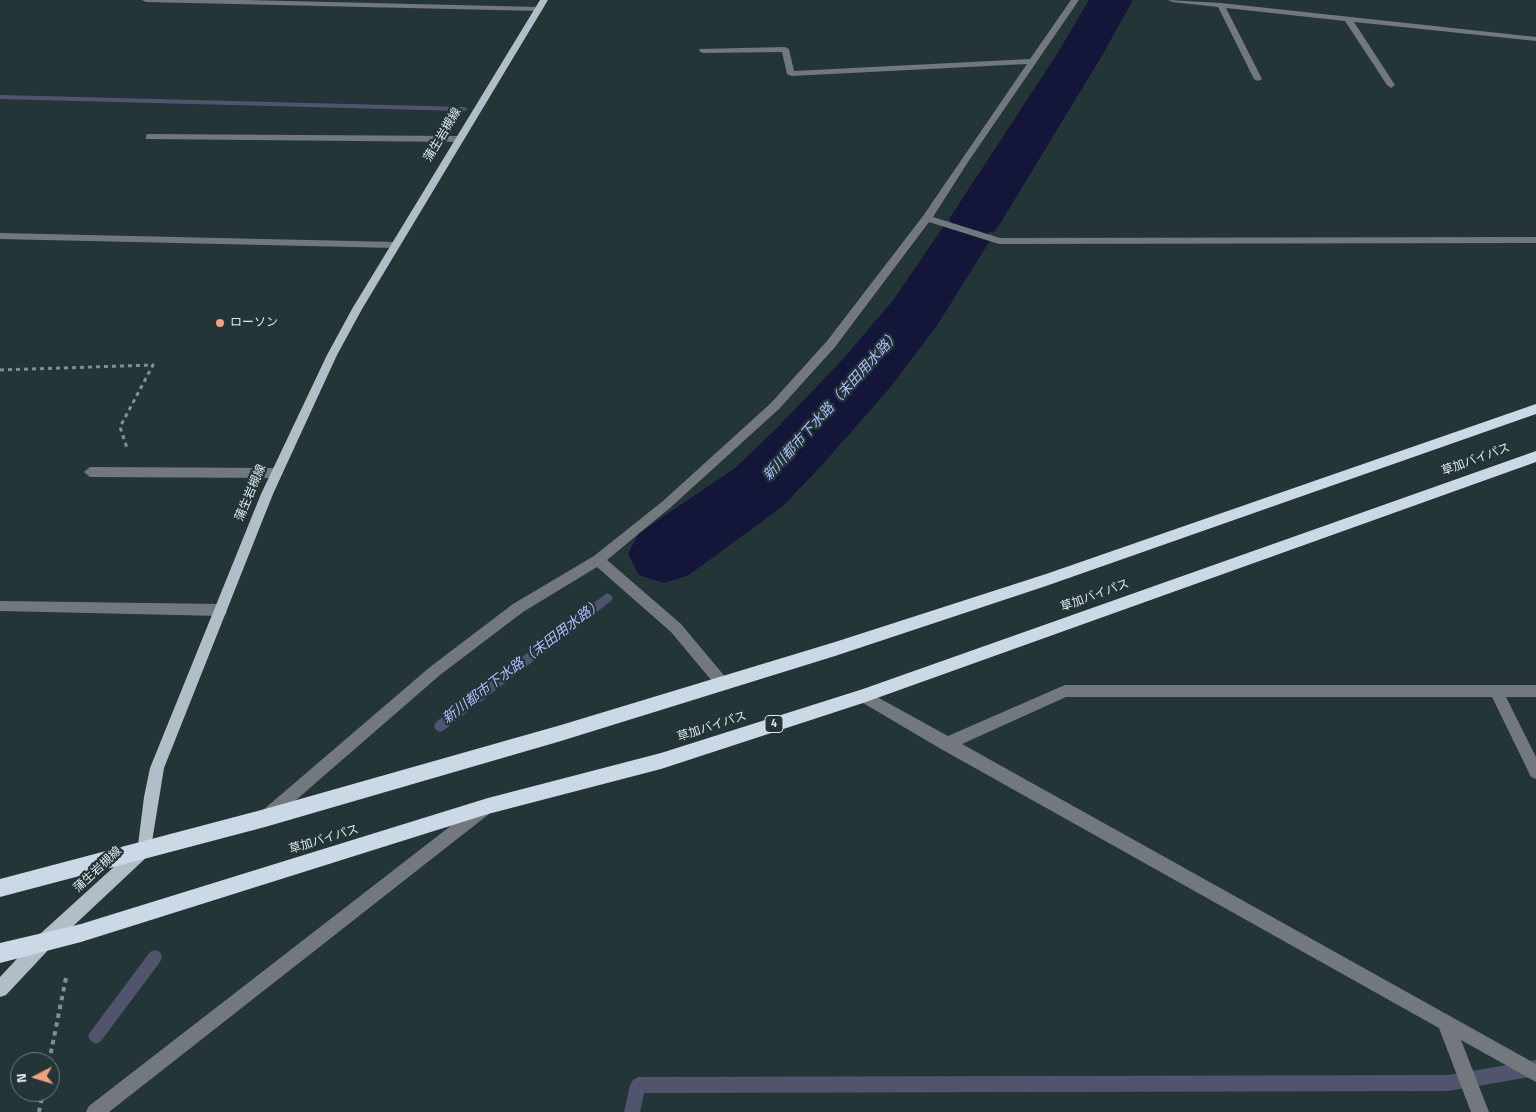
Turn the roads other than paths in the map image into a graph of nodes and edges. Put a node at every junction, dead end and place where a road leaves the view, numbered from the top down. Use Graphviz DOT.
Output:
graph roads {
  1 [pos="146,0"];
  2 [pos="1075,0"];
  3 [pos="1172,0"];
  4 [pos="542,4"];
  5 [pos="1221,5"];
  6 [pos="1348,19"];
  7 [pos="1536,39"];
  8 [pos="703,51"];
  9 [pos="1033,61"];
  10 [pos="1258,79"];
  11 [pos="1391,86"];
  12 [pos="149,137"];
  13 [pos="459,139"];
  14 [pos="927,218"];
  15 [pos="0,236"];
  16 [pos="1536,240"];
  17 [pos="396,245"];
  18 [pos="1536,409"];
  19 [pos="1536,456"];
  20 [pos="90,472"];
  21 [pos="277,473"];
  22 [pos="598,560"];
  23 [pos="0,606"];
  24 [pos="220,610"];
  25 [pos="722,683"];
  26 [pos="1496,692"];
  27 [pos="1536,692"];
  28 [pos="863,696"];
  29 [pos="946,744"];
  30 [pos="1536,772"];
  31 [pos="488,806"];
  32 [pos="265,818"];
  33 [pos="145,849"];
  34 [pos="0,888"];
  35 [pos="46,940"];
  36 [pos="0,953"];
  37 [pos="0,989"];
  38 [pos="1445,1021"];
  39 [pos="1536,1073"];
  40 [pos="95,1112"];
  41 [pos="1480,1112"];
  1 -- 4 [label="street"];
  2 -- 9 [label="street"];
  3 -- 5 [label="street"];
  4 -- 13 [label="main road, 蒲生岩槻線"];
  5 -- 6 [label="street"];
  5 -- 10 [label="street"];
  6 -- 7 [label="street"];
  6 -- 11 [label="street"];
  8 -- 9 [label="street"];
  9 -- 14 [label="street"];
  12 -- 13 [label="street"];
  13 -- 17 [label="main road, 蒲生岩槻線"];
  14 -- 16 [label="street"];
  14 -- 22 [label="street"];
  15 -- 17 [label="street"];
  17 -- 21 [label="main road, 蒲生岩槻線"];
  18 -- 25 [label="highway"];
  19 -- 28 [label="highway, 草加バイパス / 4"];
  20 -- 21 [label="street"];
  21 -- 24 [label="main road, 蒲生岩槻線"];
  22 -- 25 [label="street"];
  22 -- 32 [label="street"];
  23 -- 24 [label="street"];
  24 -- 33 [label="main road, 蒲生岩槻線"];
  25 -- 32 [label="highway"];
  26 -- 27 [label="street"];
  26 -- 29 [label="street"];
  26 -- 30 [label="street"];
  28 -- 29 [label="street"];
  28 -- 31 [label="highway, 草加バイパス / 4"];
  29 -- 38 [label="street"];
  31 -- 35 [label="highway, 草加バイパス / 4"];
  31 -- 40 [label="street"];
  32 -- 33 [label="highway"];
  33 -- 34 [label="highway"];
  33 -- 35 [label="main road, 蒲生岩槻線"];
  35 -- 36 [label="highway, 草加バイパス / 4"];
  35 -- 37 [label="main road, 蒲生岩槻線"];
  38 -- 39 [label="street"];
  38 -- 41 [label="street"];
}
